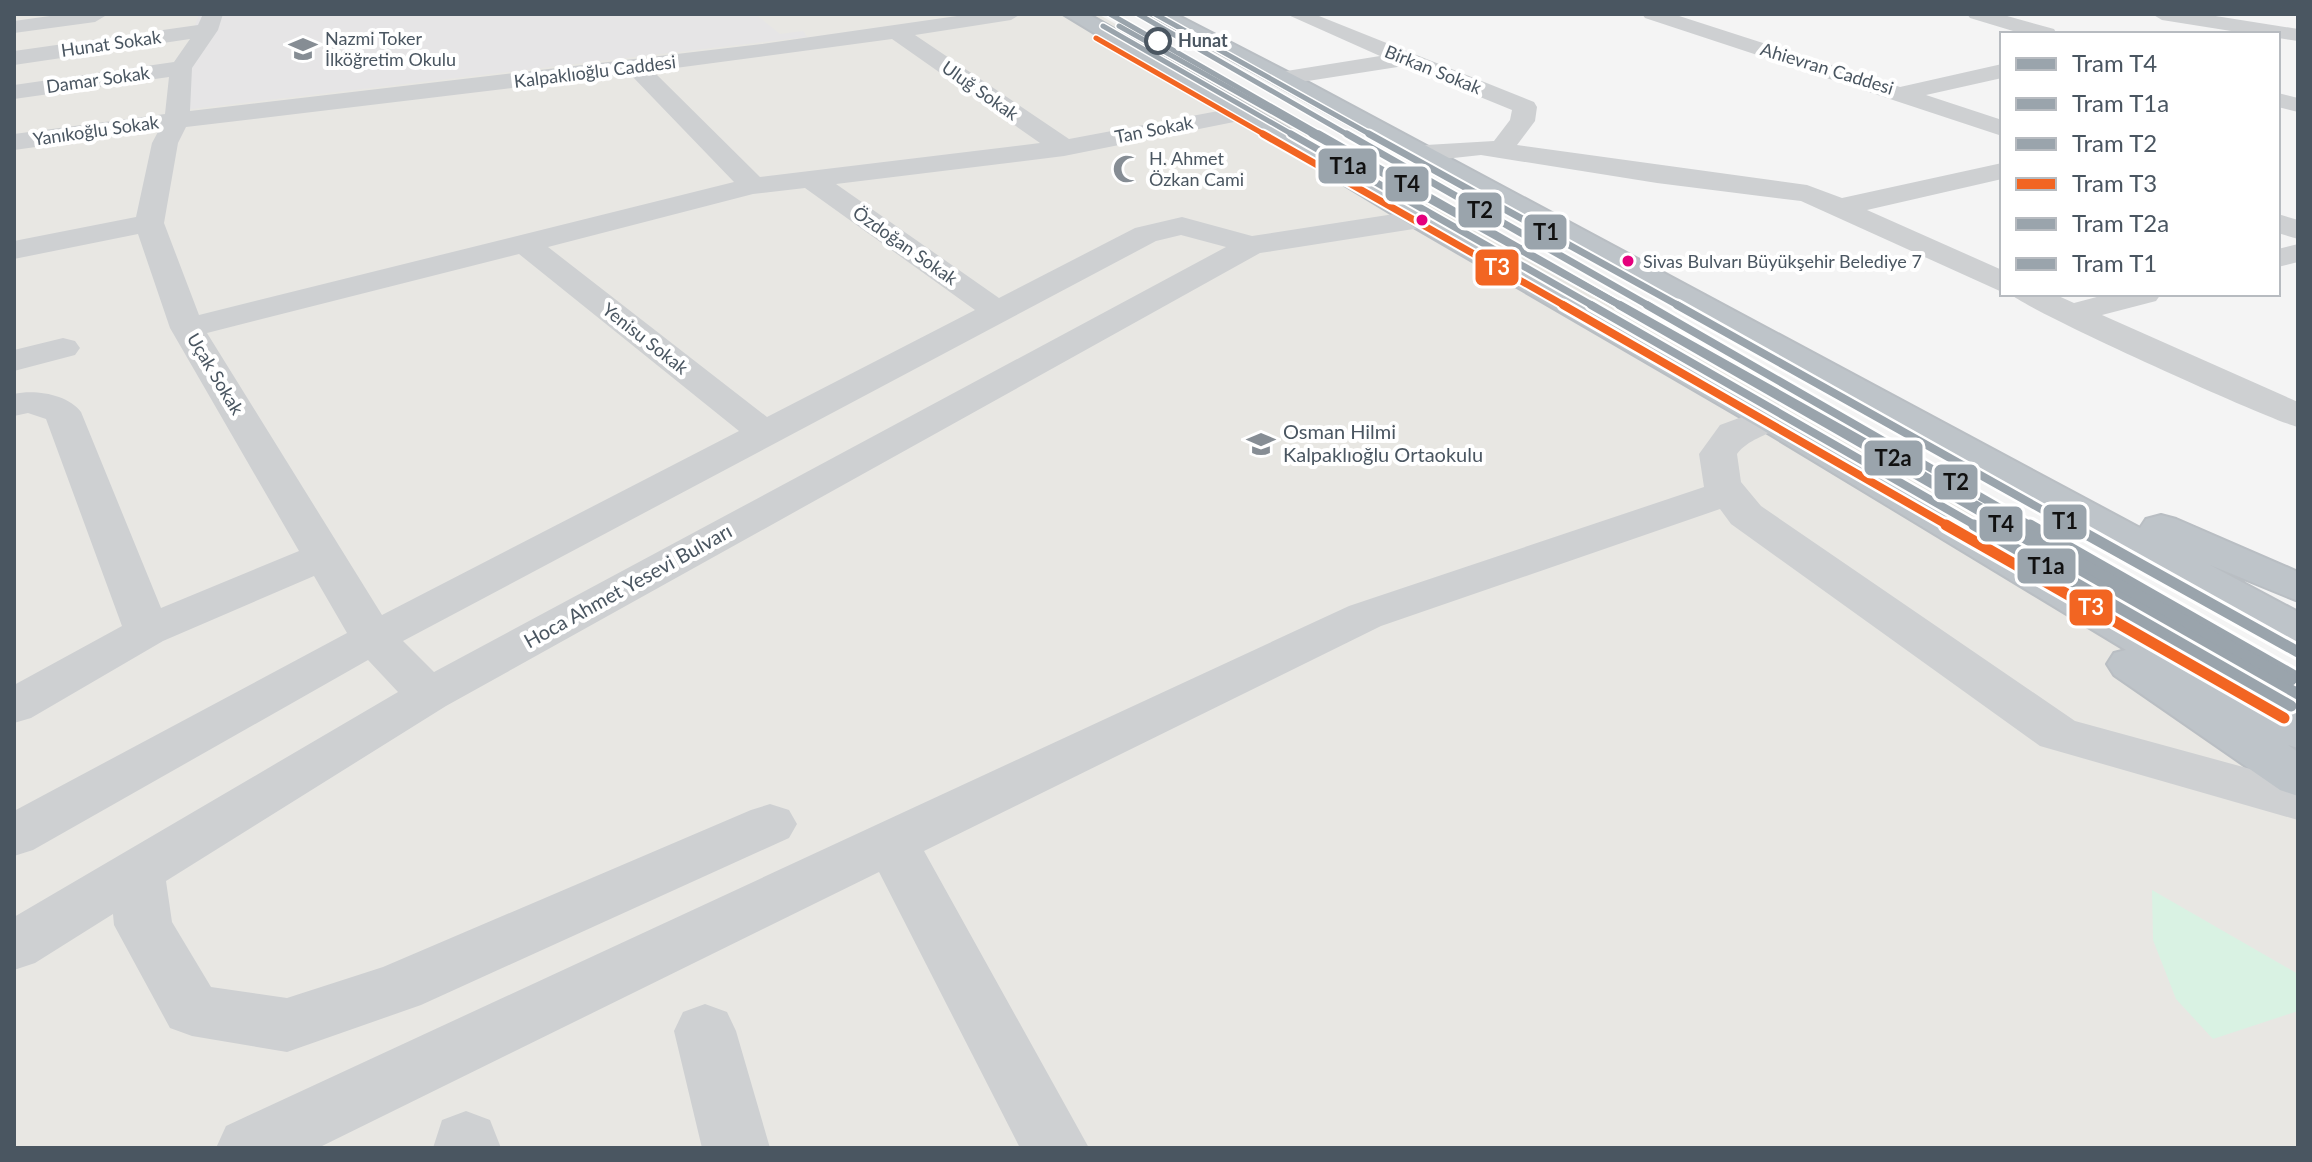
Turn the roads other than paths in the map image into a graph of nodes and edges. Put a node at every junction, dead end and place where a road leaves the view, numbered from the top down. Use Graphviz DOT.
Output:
graph roads {
  1 [pos="113,14"];
  2 [pos="835,14"];
  3 [pos="1011,14"];
  4 [pos="1073,14"];
  5 [pos="1159,14"];
  6 [pos="1334,14"];
  7 [pos="1652,14"];
  8 [pos="1977,14"];
  9 [pos="2162,14"];
  10 [pos="2240,14"];
  11 [pos="1302,16"];
  12 [pos="210,22"];
  13 [pos="2298,23"];
  14 [pos="14,27"];
  15 [pos="2039,32"];
  16 [pos="2279,32"];
  17 [pos="897,33"];
  18 [pos="866,37"];
  19 [pos="14,58"];
  20 [pos="1404,59"];
  21 [pos="181,68"];
  22 [pos="637,68"];
  23 [pos="2000,71"];
  24 [pos="1282,78"];
  25 [pos="14,92"];
  26 [pos="1904,93"];
  27 [pos="1245,113"];
  28 [pos="2000,127"];
  29 [pos="171,131"];
  30 [pos="14,142"];
  31 [pos="1064,148"];
  32 [pos="1501,149"];
  33 [pos="1426,153"];
  34 [pos="29,166"];
  35 [pos="2000,171"];
  36 [pos="811,179"];
  37 [pos="753,186"];
  38 [pos="1841,207"];
  39 [pos="1420,219"];
  40 [pos="2280,221"];
  41 [pos="149,223"];
  42 [pos="2298,230"];
  43 [pos="524,243"];
  44 [pos="1252,245"];
  45 [pos="14,250"];
  46 [pos="2000,281"];
  47 [pos="2031,296"];
  48 [pos="2138,296"];
  49 [pos="1000,313"];
  50 [pos="2070,314"];
  51 [pos="187,328"];
  52 [pos="63,348"];
  53 [pos="14,361"];
  54 [pos="14,405"];
  55 [pos="2298,416"];
  56 [pos="1769,418"];
  57 [pos="766,434"];
  58 [pos="1939,436"];
  59 [pos="1726,493"];
  60 [pos="323,556"];
  61 [pos="2298,588"];
  62 [pos="147,631"];
  63 [pos="2298,631"];
  64 [pos="373,638"];
  65 [pos="429,695"];
  66 [pos="14,706"];
  67 [pos="2298,731"];
  68 [pos="2298,777"];
  69 [pos="2298,801"];
  70 [pos="770,824"];
  71 [pos="14,836"];
  72 [pos="890,840"];
  73 [pos="137,871"];
  74 [pos="14,946"];
  75 [pos="705,1031"];
  76 [pos="250,1148"];
  77 [pos="736,1148"];
  78 [pos="1055,1148"];
  1 -- 14 [label="street"];
  2 -- 18 [label="street"];
  3 -- 17 [label="street, Kalpaklıoğlu Caddesi"];
  4 -- 27 [label="highway"];
  5 -- 24 [label="highway"];
  6 -- 11 [label="street"];
  7 -- 26 [label="street, Ahievran Caddesi"];
  8 -- 15 [label="street"];
  9 -- 16 [label="street"];
  10 -- 13 [label="street"];
  11 -- 20 [label="street, Birkan Sokak"];
  12 -- 19 [label="street, Hunat Sokak"];
  12 -- 21 [label="street"];
  17 -- 18 [label="street, Kalpaklıoğlu Caddesi"];
  17 -- 31 [label="street, Uluğ Sokak"];
  18 -- 22 [label="street, Kalpaklıoğlu Caddesi"];
  20 -- 24 [label="street"];
  20 -- 32 [label="street, Birkan Sokak"];
  21 -- 25 [label="street, Damar Sokak"];
  21 -- 29 [label="street"];
  22 -- 29 [label="street, Kalpaklıoğlu Caddesi"];
  22 -- 37 [label="street"];
  23 -- 26 [label="street"];
  24 -- 33 [label="highway"];
  26 -- 28 [label="street, Ahievran Caddesi"];
  27 -- 31 [label="street, Tan Sokak"];
  27 -- 39 [label="highway"];
  29 -- 30 [label="street, Yanıkoğlu Sokak"];
  29 -- 34 [label="street"];
  29 -- 41 [label="street"];
  31 -- 36 [label="street, Tan Sokak"];
  32 -- 33 [label="street"];
  32 -- 38 [label="street"];
  33 -- 58 [label="highway"];
  35 -- 38 [label="street"];
  36 -- 37 [label="street, Tan Sokak"];
  36 -- 49 [label="street, Özdoğan Sokak"];
  37 -- 43 [label="street, Tan Sokak"];
  38 -- 46 [label="street"];
  39 -- 44 [label="street, Hoca Ahmet Yesevi Bulvarı"];
  39 -- 56 [label="highway"];
  40 -- 42 [label="street"];
  41 -- 45 [label="street"];
  41 -- 51 [label="street, Uçak Sokak"];
  43 -- 51 [label="street, Tan Sokak"];
  43 -- 57 [label="street, Yenisu Sokak"];
  44 -- 49 [label="street, Hoca Ahmet Yesevi Bulvarı"];
  44 -- 65 [label="street, Hoca Ahmet Yesevi Bulvarı"];
  47 -- 50 [label="street"];
  48 -- 50 [label="street"];
  49 -- 57 [label="street, Hoca Ahmet Yesevi Bulvarı"];
  50 -- 55 [label="street"];
  51 -- 60 [label="street, Uçak Sokak"];
  52 -- 53 [label="street"];
  54 -- 62 [label="street"];
  56 -- 59 [label="street"];
  56 -- 67 [label="highway"];
  56 -- 68 [label="highway"];
  57 -- 64 [label="street, Hoca Ahmet Yesevi Bulvarı"];
  58 -- 61 [label="highway"];
  58 -- 63 [label="highway"];
  59 -- 69 [label="street"];
  59 -- 72 [label="street"];
  60 -- 62 [label="street"];
  60 -- 64 [label="street, Uçak Sokak"];
  62 -- 66 [label="street"];
  64 -- 65 [label="street, Uçak Sokak"];
  64 -- 71 [label="street, Hoca Ahmet Yesevi Bulvarı"];
  65 -- 73 [label="street, Hoca Ahmet Yesevi Bulvarı"];
  70 -- 73 [label="street"];
  72 -- 76 [label="street"];
  72 -- 78 [label="street"];
  73 -- 74 [label="street, Hoca Ahmet Yesevi Bulvarı"];
  75 -- 77 [label="street"];
}
